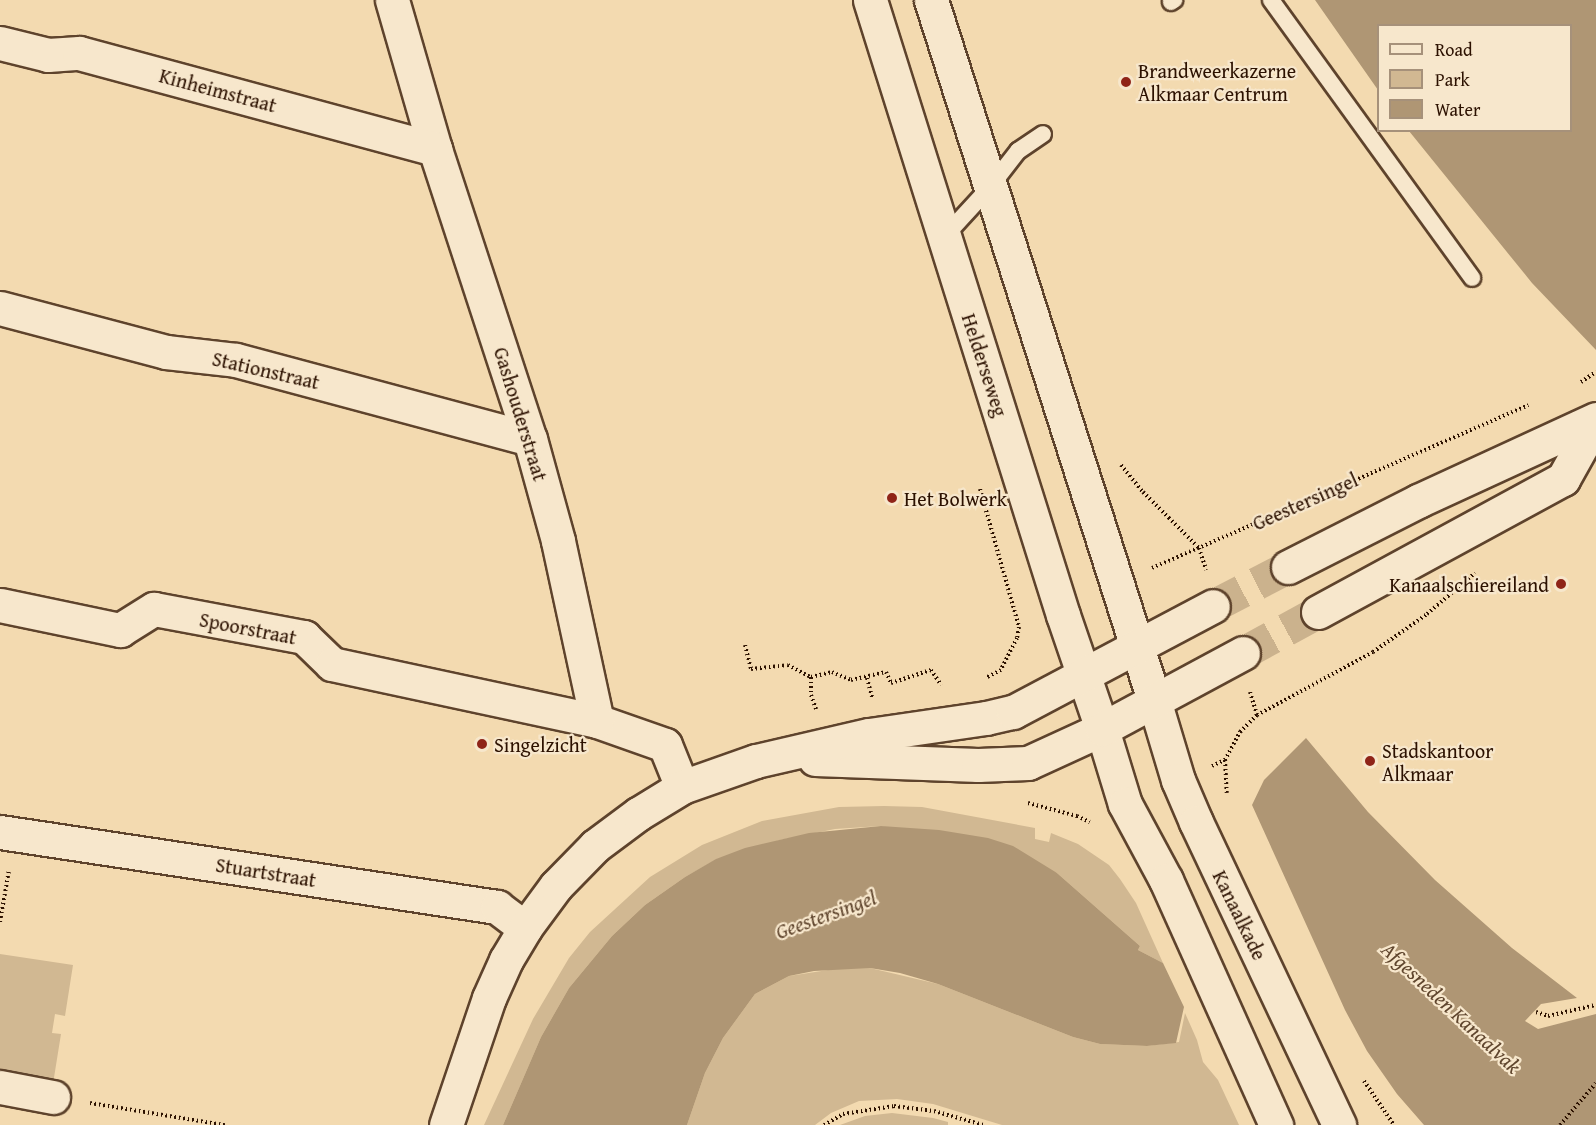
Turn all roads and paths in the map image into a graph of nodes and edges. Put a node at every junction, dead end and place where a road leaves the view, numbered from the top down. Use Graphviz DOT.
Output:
graph roads {
  1 [pos="392,0"];
  2 [pos="870,0"];
  3 [pos="931,0"];
  4 [pos="1270,0"];
  5 [pos="0,43"];
  6 [pos="1043,134"];
  7 [pos="435,149"];
  8 [pos="990,187"];
  9 [pos="945,236"];
  10 [pos="1472,278"];
  11 [pos="0,308"];
  12 [pos="1596,372"];
  13 [pos="1573,387"];
  14 [pos="1533,403"];
  15 [pos="1596,420"];
  16 [pos="530,439"];
  17 [pos="1115,459"];
  18 [pos="1199,548"];
  19 [pos="1288,567"];
  20 [pos="1481,567"];
  21 [pos="1116,586"];
  22 [pos="1211,594"];
  23 [pos="0,605"];
  24 [pos="1318,612"];
  25 [pos="1064,615"];
  26 [pos="1017,638"];
  27 [pos="745,645"];
  28 [pos="1135,646"];
  29 [pos="1240,654"];
  30 [pos="1083,674"];
  31 [pos="811,677"];
  32 [pos="867,678"];
  33 [pos="871,693"];
  34 [pos="947,693"];
  35 [pos="811,695"];
  36 [pos="1154,700"];
  37 [pos="1257,715"];
  38 [pos="597,721"];
  39 [pos="1102,729"];
  40 [pos="774,758"];
  41 [pos="682,787"];
  42 [pos="1232,803"];
  43 [pos="1040,805"];
  44 [pos="1087,820"];
  45 [pos="8,833"];
  46 [pos="0,922"];
  47 [pos="525,928"];
  48 [pos="1596,1005"];
  49 [pos="1536,1012"];
  50 [pos="1596,1083"];
  51 [pos="0,1087"];
  52 [pos="53,1097"];
  53 [pos="225,1125"];
  54 [pos="446,1125"];
  55 [pos="824,1125"];
  56 [pos="983,1125"];
  57 [pos="1275,1125"];
  58 [pos="1339,1125"];
  59 [pos="1560,1125"];
  1 -- 7 [label="street, Gashouderstraat"];
  2 -- 9 [label="street, Helderseweg"];
  3 -- 8 [label="street"];
  4 -- 10 [label="lane"];
  5 -- 7 [label="street, Kinheimstraat"];
  6 -- 8 [label="lane"];
  7 -- 16 [label="street, Gashouderstraat"];
  8 -- 9 [label="lane"];
  8 -- 21 [label="street"];
  9 -- 25 [label="street, Helderseweg"];
  11 -- 16 [label="street, Stationstraat"];
  12 -- 13 [label="path"];
  14 -- 18 [label="path, Geestersingel"];
  15 -- 19 [label="street"];
  15 -- 24 [label="street"];
  16 -- 38 [label="street, Gashouderstraat"];
  17 -- 18 [label="path"];
  18 -- 21 [label="path, Geestersingel"];
  18 -- 22 [label="path"];
  20 -- 37 [label="path"];
  21 -- 28 [label="street"];
  22 -- 28 [label="street"];
  23 -- 38 [label="street, Spoorstraat"];
  25 -- 26 [label="path"];
  25 -- 30 [label="street, Helderseweg"];
  27 -- 31 [label="path"];
  28 -- 30 [label="street"];
  28 -- 36 [label="street"];
  29 -- 36 [label="street"];
  29 -- 37 [label="path"];
  30 -- 39 [label="street, Helderseweg"];
  30 -- 40 [label="street"];
  31 -- 32 [label="path"];
  31 -- 35 [label="path"];
  32 -- 33 [label="path"];
  32 -- 34 [label="path"];
  36 -- 39 [label="street"];
  36 -- 58 [label="street, Kanaalkade"];
  37 -- 42 [label="path"];
  38 -- 41 [label="street"];
  39 -- 40 [label="street"];
  39 -- 57 [label="street"];
  40 -- 41 [label="street"];
  41 -- 47 [label="street"];
  43 -- 44 [label="path"];
  45 -- 46 [label="path"];
  45 -- 47 [label="street, Stuartstraat"];
  47 -- 54 [label="street"];
  48 -- 49 [label="path"];
  50 -- 59 [label="path"];
  51 -- 52 [label="street"];
  52 -- 53 [label="path"];
  55 -- 56 [label="path"];
}
